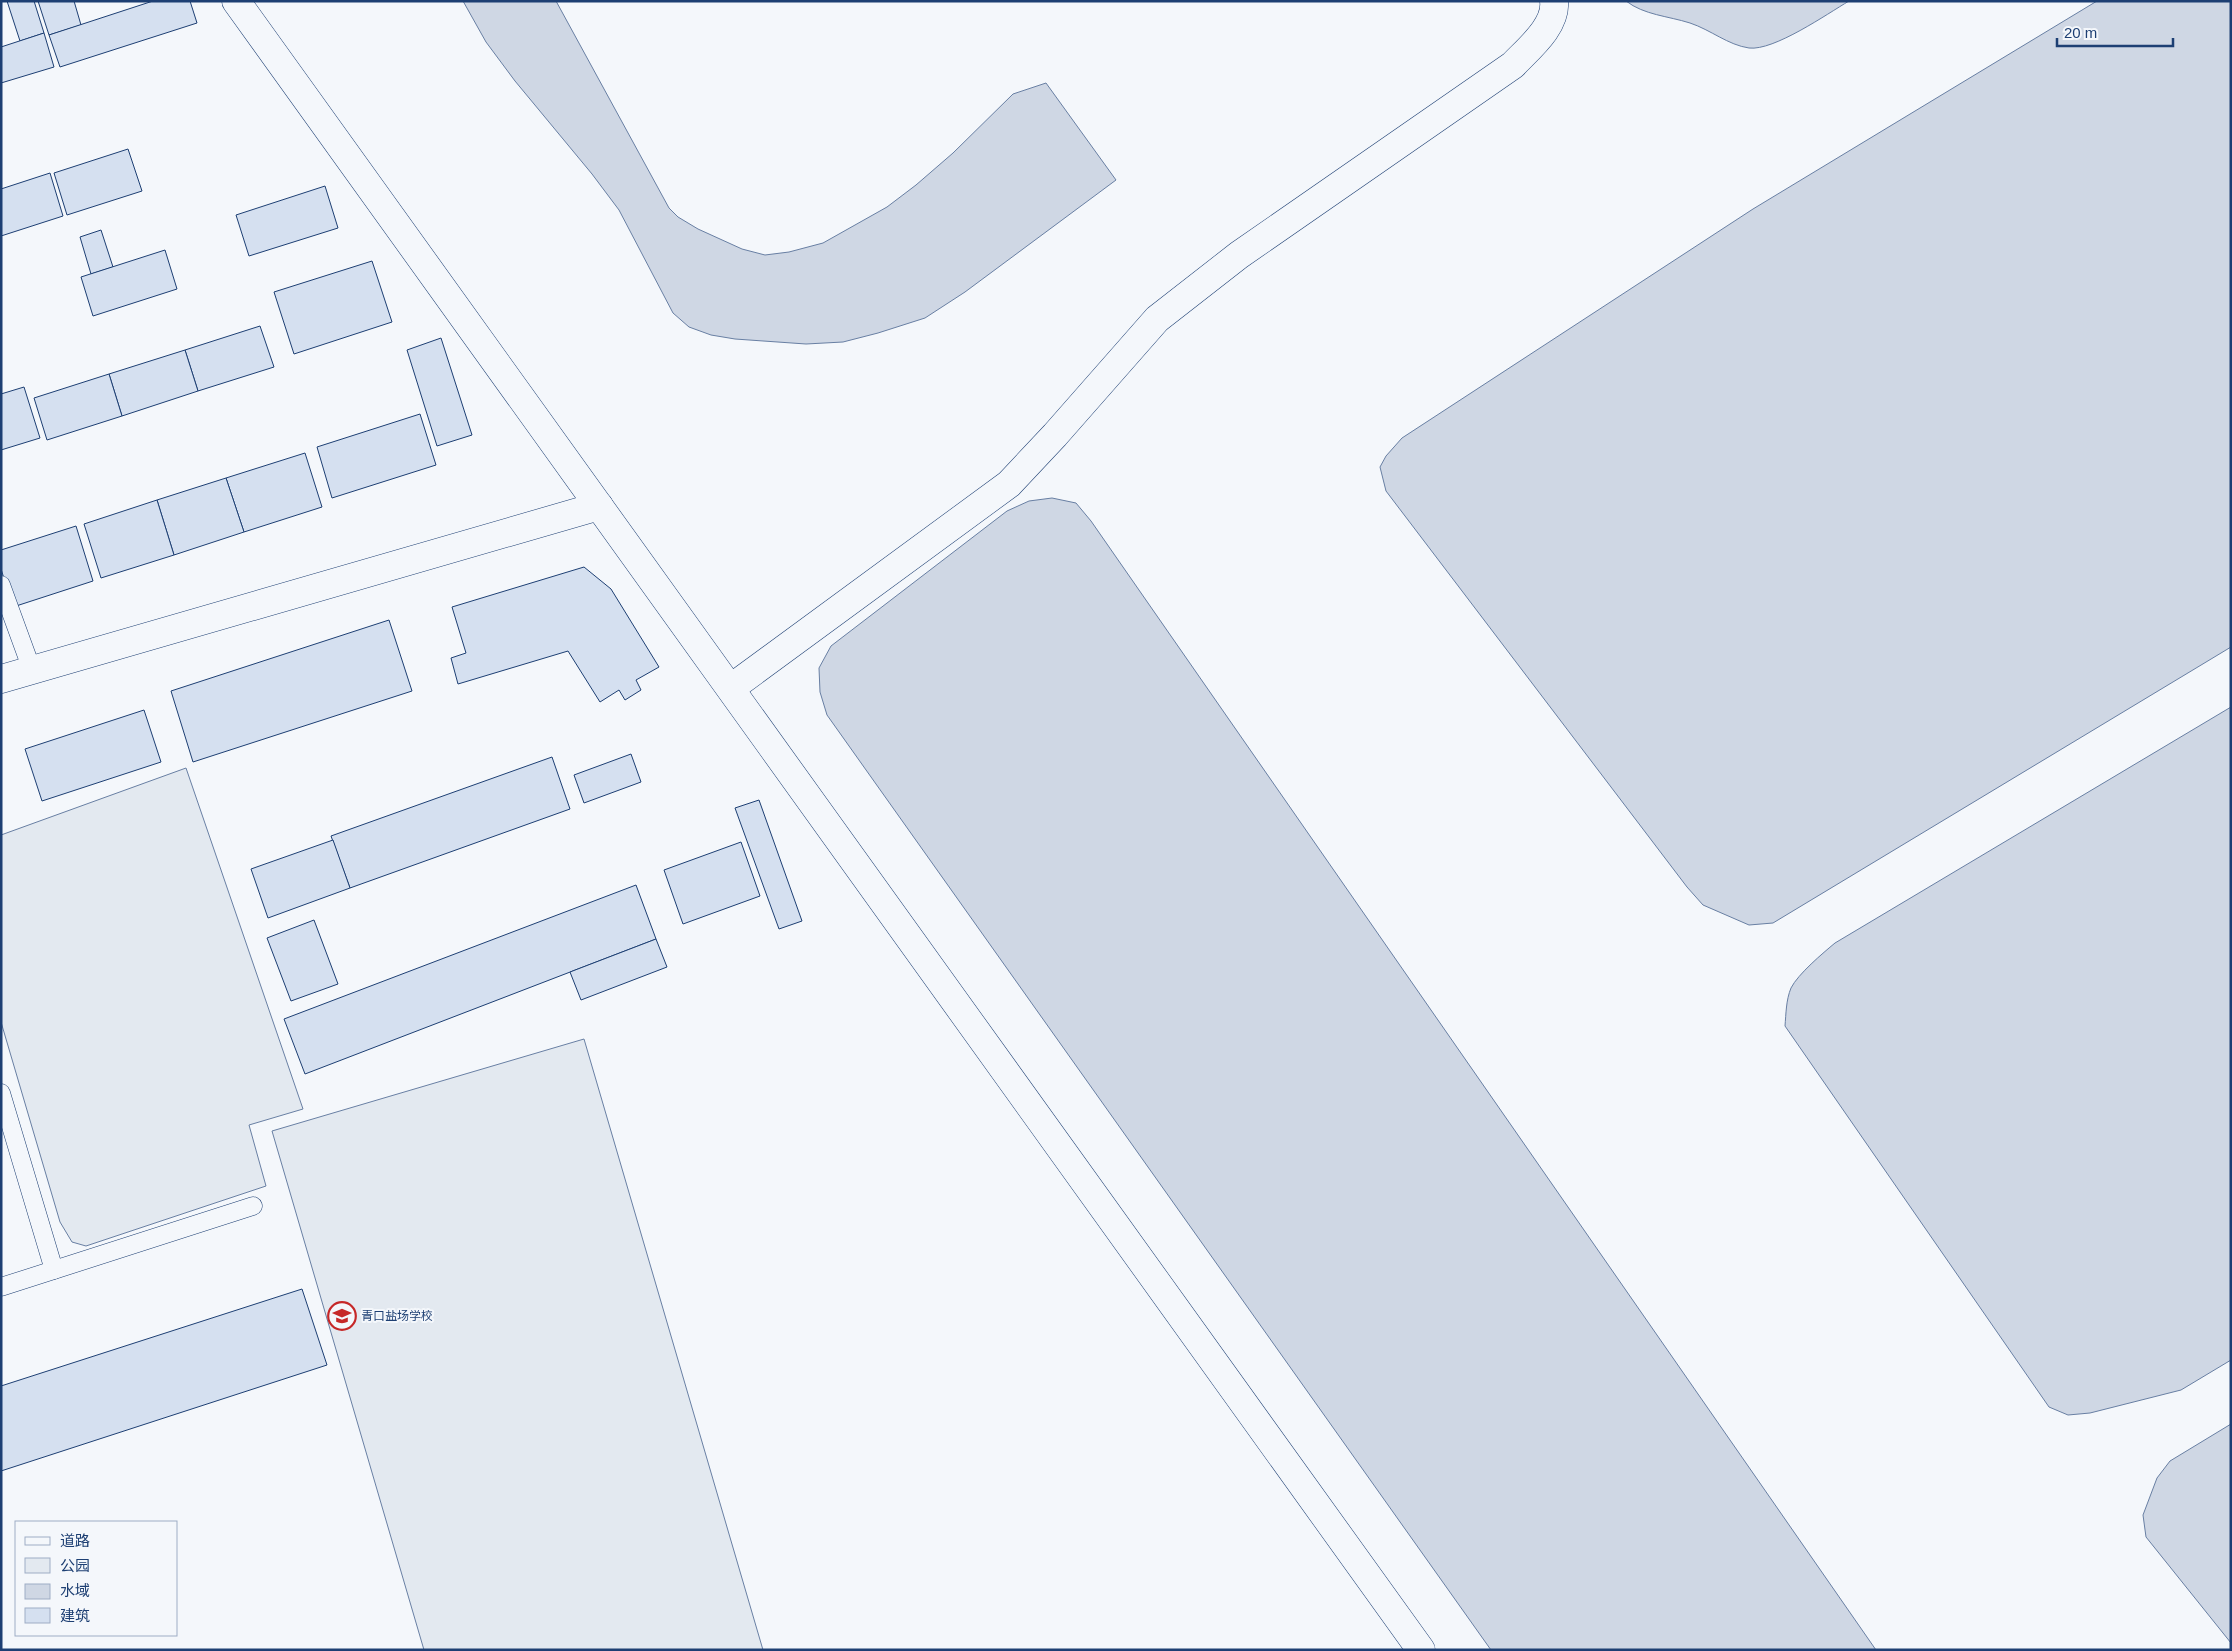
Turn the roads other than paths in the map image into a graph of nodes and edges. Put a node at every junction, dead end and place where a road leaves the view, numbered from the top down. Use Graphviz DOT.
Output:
graph roads {
  1 [pos="236,1"];
  2 [pos="1554,1"];
  3 [pos="599,506"];
  4 [pos="1,585"];
  5 [pos="32,670"];
  6 [pos="1,679"];
  7 [pos="731,688"];
  8 [pos="1,1093"];
  9 [pos="253,1206"];
  10 [pos="54,1270"];
  11 [pos="1,1287"];
  12 [pos="1421,1650"];
  1 -- 3 [label="street"];
  2 -- 7 [label="street"];
  3 -- 5 [label="street"];
  3 -- 7 [label="street"];
  4 -- 5 [label="lane"];
  5 -- 6 [label="street"];
  7 -- 12 [label="street"];
  8 -- 10 [label="lane"];
  9 -- 10 [label="lane"];
  10 -- 11 [label="lane"];
}
